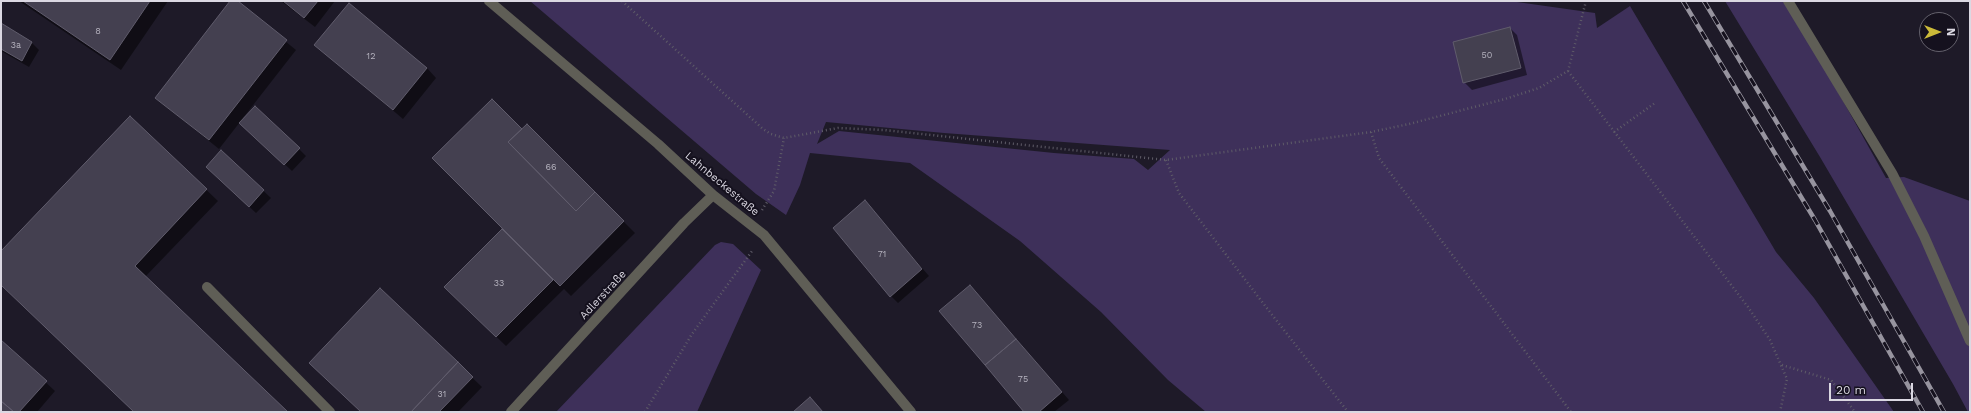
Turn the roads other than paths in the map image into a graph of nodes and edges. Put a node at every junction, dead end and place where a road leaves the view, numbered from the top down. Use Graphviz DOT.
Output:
graph roads {
  1 [pos="489,1"];
  2 [pos="1788,1"];
  3 [pos="713,195"];
  4 [pos="206,287"];
  5 [pos="1970,341"];
  6 [pos="330,412"];
  7 [pos="511,412"];
  8 [pos="911,412"];
  1 -- 3 [label="street, Lahnbeckestraße"];
  2 -- 5 [label="street"];
  3 -- 7 [label="street, Adlerstraße"];
  3 -- 8 [label="street, Lahnbeckestraße"];
  4 -- 6 [label="street"];
}
